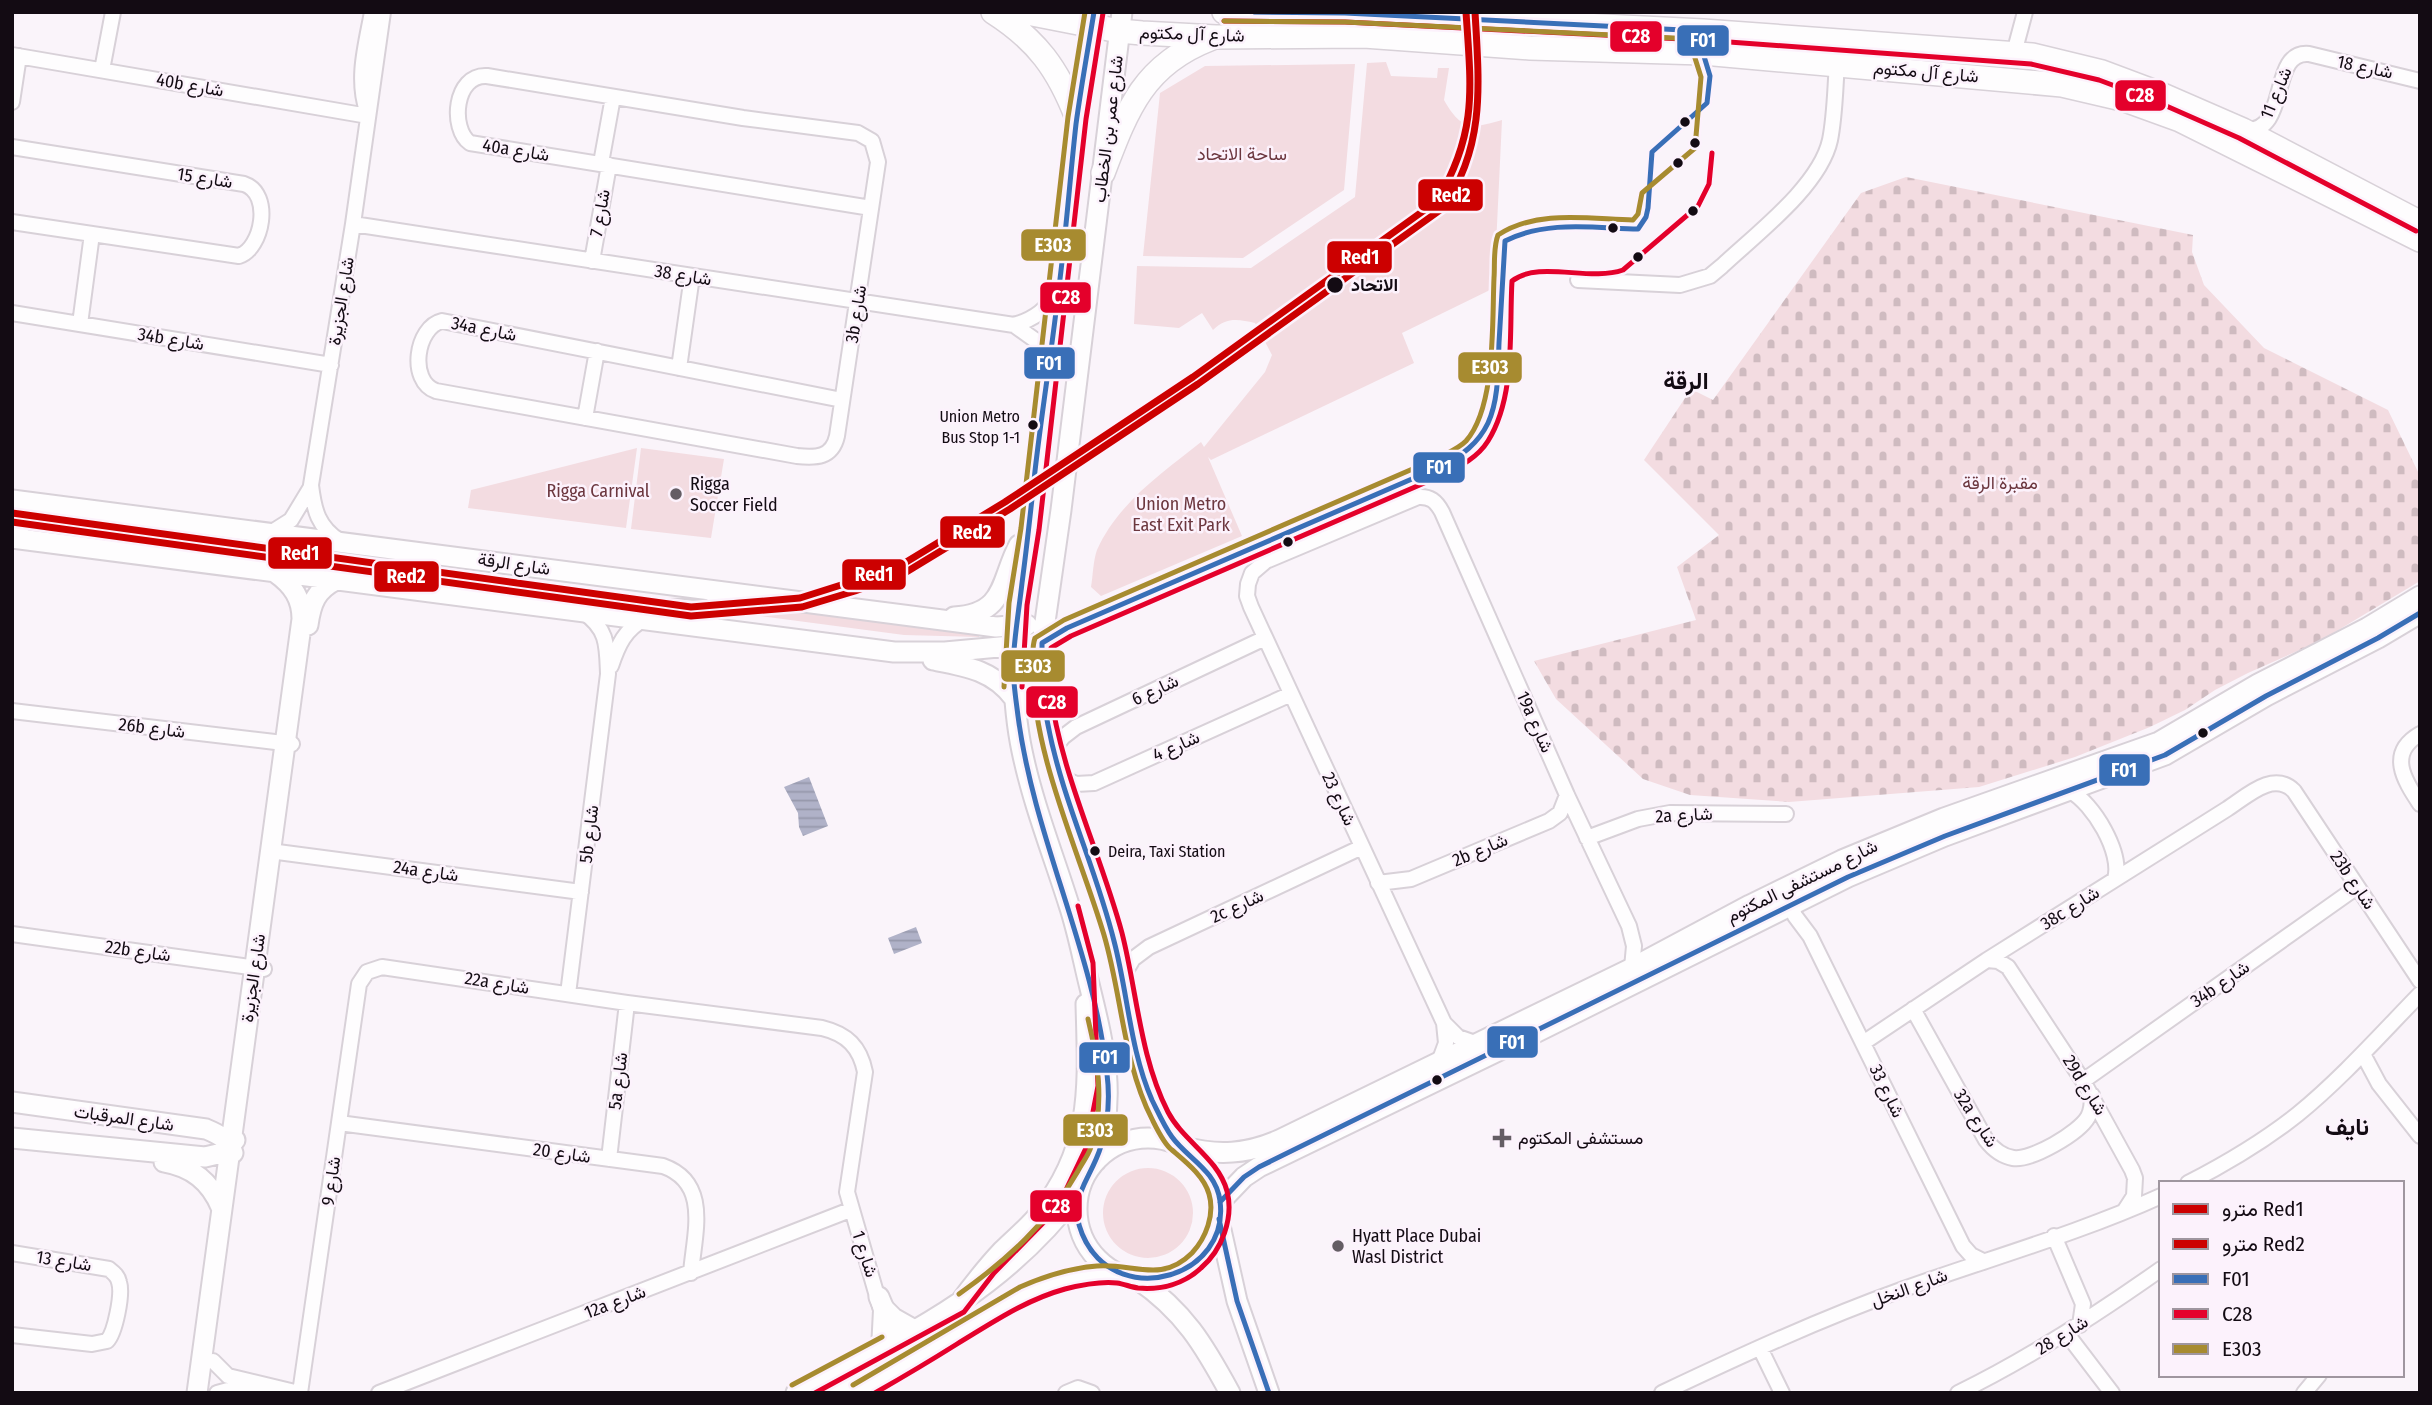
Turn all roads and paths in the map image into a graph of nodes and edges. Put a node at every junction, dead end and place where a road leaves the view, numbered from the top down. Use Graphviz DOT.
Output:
graph roads {
  1 [pos="113,12"];
  2 [pos="372,12"];
  3 [pos="383,12"];
  4 [pos="993,12"];
  5 [pos="1023,12"];
  6 [pos="1224,12"];
  7 [pos="2025,12"];
  8 [pos="1253,13"];
  9 [pos="1436,15"];
  10 [pos="1093,19"];
  11 [pos="1629,20"];
  12 [pos="1120,22"];
  13 [pos="1216,37"];
  14 [pos="1703,42"];
  15 [pos="2014,52"];
  16 [pos="2309,54"];
  17 [pos="16,56"];
  18 [pos="1837,64"];
  19 [pos="102,70"];
  20 [pos="2420,81"];
  21 [pos="613,97"];
  22 [pos="12,102"];
  23 [pos="368,116"];
  24 [pos="1077,118"];
  25 [pos="2242,130"];
  26 [pos="873,141"];
  27 [pos="12,147"];
  28 [pos="605,164"];
  29 [pos="1103,173"];
  30 [pos="871,208"];
  31 [pos="12,222"];
  32 [pos="2420,223"];
  33 [pos="353,225"];
  34 [pos="92,234"];
  35 [pos="2420,240"];
  36 [pos="592,261"];
  37 [pos="692,276"];
  38 [pos="1578,280"];
  39 [pos="1059,290"];
  40 [pos="858,302"];
  41 [pos="12,313"];
  42 [pos="80,324"];
  43 [pos="1014,325"];
  44 [pos="597,351"];
  45 [pos="1049,362"];
  46 [pos="331,365"];
  47 [pos="679,368"];
  48 [pos="842,400"];
  49 [pos="585,418"];
  50 [pos="797,456"];
  51 [pos="311,485"];
  52 [pos="1412,499"];
  53 [pos="12,500"];
  54 [pos="120,515"];
  55 [pos="1030,530"];
  56 [pos="272,532"];
  57 [pos="18,539"];
  58 [pos="340,541"];
  59 [pos="276,573"];
  60 [pos="336,580"];
  61 [pos="714,592"];
  62 [pos="2420,596"];
  63 [pos="583,611"];
  64 [pos="2420,613"];
  65 [pos="935,618"];
  66 [pos="645,619"];
  67 [pos="1045,622"];
  68 [pos="2410,626"];
  69 [pos="1016,635"];
  70 [pos="1265,638"];
  71 [pos="1042,643"];
  72 [pos="894,652"];
  73 [pos="608,674"];
  74 [pos="1291,694"];
  75 [pos="1014,698"];
  76 [pos="12,711"];
  77 [pos="2420,734"];
  78 [pos="288,744"];
  79 [pos="1053,750"];
  80 [pos="1060,777"];
  81 [pos="2095,781"];
  82 [pos="2282,782"];
  83 [pos="2070,791"];
  84 [pos="1567,795"];
  85 [pos="2420,804"];
  86 [pos="2093,812"];
  87 [pos="1786,814"];
  88 [pos="1587,838"];
  89 [pos="1362,847"];
  90 [pos="274,851"];
  91 [pos="2115,855"];
  92 [pos="2138,865"];
  93 [pos="2115,879"];
  94 [pos="1378,883"];
  95 [pos="2357,887"];
  96 [pos="581,892"];
  97 [pos="1793,897"];
  98 [pos="12,934"];
  99 [pos="2011,945"];
  100 [pos="1987,960"];
  101 [pos="1084,964"];
  102 [pos="2008,967"];
  103 [pos="259,968"];
  104 [pos="1632,968"];
  105 [pos="367,972"];
  106 [pos="1123,976"];
  107 [pos="2420,981"];
  108 [pos="568,994"];
  109 [pos="2420,994"];
  110 [pos="627,1003"];
  111 [pos="1913,1009"];
  112 [pos="1444,1023"];
  113 [pos="1863,1043"];
  114 [pos="1478,1044"];
  115 [pos="2359,1058"];
  116 [pos="1439,1062"];
  117 [pos="2083,1081"];
  118 [pos="237,1090"];
  119 [pos="2092,1095"];
  120 [pos="12,1102"];
  121 [pos="107,1116"];
  122 [pos="134,1119"];
  123 [pos="339,1123"];
  124 [pos="12,1136"];
  125 [pos="2420,1136"];
  126 [pos="237,1138"];
  127 [pos="1180,1145"];
  128 [pos="120,1149"];
  129 [pos="609,1159"];
  130 [pos="1096,1161"];
  131 [pos="2193,1181"];
  132 [pos="1080,1189"];
  133 [pos="2159,1197"];
  134 [pos="221,1207"];
  135 [pos="850,1210"];
  136 [pos="2125,1210"];
  137 [pos="1220,1211"];
  138 [pos="2054,1236"];
  139 [pos="1963,1245"];
  140 [pos="12,1253"];
  141 [pos="1983,1261"];
  142 [pos="1957,1270"];
  143 [pos="2159,1270"];
  144 [pos="691,1273"];
  145 [pos="1118,1273"];
  146 [pos="1137,1279"];
  147 [pos="879,1297"];
  148 [pos="2080,1297"];
  149 [pos="958,1305"];
  150 [pos="2109,1306"];
  151 [pos="2080,1325"];
  152 [pos="918,1329"];
  153 [pos="2067,1334"];
  154 [pos="12,1335"];
  155 [pos="897,1340"];
  156 [pos="1760,1348"];
  157 [pos="879,1349"];
  158 [pos="213,1361"];
  159 [pos="2317,1377"];
  160 [pos="197,1393"];
  161 [pos="208,1393"];
  162 [pos="218,1393"];
  163 [pos="293,1393"];
  164 [pos="300,1393"];
  165 [pos="379,1393"];
  166 [pos="796,1393"];
  167 [pos="832,1393"];
  168 [pos="857,1393"];
  169 [pos="1066,1393"];
  170 [pos="1092,1393"];
  171 [pos="1230,1393"];
  172 [pos="1269,1393"];
  173 [pos="1662,1393"];
  174 [pos="1782,1393"];
  175 [pos="1958,1393"];
  176 [pos="2112,1393"];
  177 [pos="2304,1393"];
  1 -- 19 [label="street"];
  2 -- 23 [label="street, شارع الجزيرة"];
  3 -- 23 [label="street, شارع الجزيرة"];
  4 -- 24 [label="main road"];
  5 -- 10 [label="main road, شارع آل مكتوم"];
  6 -- 8 [label="main road, شارع آل مكتوم"];
  7 -- 15 [label="street"];
  8 -- 9 [label="main road, شارع آل مكتوم"];
  9 -- 11 [label="main road, شارع آل مكتوم"];
  10 -- 12 [label="main road, شارع آل مكتوم"];
  10 -- 24 [label="main road, شارع عمر بن الخطاب"];
  11 -- 14 [label="main road, شارع آل مكتوم"];
  12 -- 13 [label="main road, شارع آل مكتوم"];
  12 -- 29 [label="main road, شارع عمر بن الخطاب"];
  13 -- 14 [label="main road, شارع آل مكتوم"];
  13 -- 29 [label="main road"];
  14 -- 15 [label="main road, شارع آل مكتوم"];
  14 -- 18 [label="main road, شارع آل مكتوم"];
  15 -- 18 [label="main road"];
  15 -- 25 [label="main road, شارع آل مكتوم"];
  16 -- 20 [label="street, شارع 18"];
  16 -- 25 [label="street, شارع 11"];
  17 -- 19 [label="street, 40b شارع"];
  17 -- 22 [label="street"];
  18 -- 35 [label="main road, شارع آل مكتوم"];
  18 -- 38 [label="street"];
  19 -- 23 [label="street, 40b شارع"];
  21 -- 26 [label="street, 40a شارع"];
  21 -- 28 [label="street, شارع 7"];
  21 -- 28 [label="street, 40a شارع"];
  23 -- 33 [label="street, شارع الجزيرة"];
  24 -- 39 [label="main road, شارع عمر بن الخطاب"];
  25 -- 32 [label="main road, شارع آل مكتوم"];
  26 -- 30 [label="street, 3b شارع"];
  27 -- 34 [label="street, شارع 15"];
  28 -- 30 [label="street, 40a شارع"];
  28 -- 36 [label="street, شارع 7"];
  29 -- 67 [label="main road, شارع عمر بن الخطاب"];
  30 -- 40 [label="street, 3b شارع"];
  31 -- 34 [label="street, شارع 15"];
  33 -- 36 [label="street, شارع 38"];
  33 -- 46 [label="street, شارع الجزيرة"];
  34 -- 42 [label="street"];
  36 -- 37 [label="street, شارع 38"];
  37 -- 40 [label="street, شارع 38"];
  37 -- 47 [label="street"];
  39 -- 43 [label="street"];
  39 -- 45 [label="main road, شارع عمر بن الخطاب"];
  40 -- 43 [label="street, شارع 38"];
  40 -- 48 [label="street, 3b شارع"];
  41 -- 42 [label="street, 34b شارع"];
  42 -- 46 [label="street, 34b شارع"];
  43 -- 45 [label="street"];
  44 -- 47 [label="street, 34a شارع"];
  44 -- 49 [label="street"];
  44 -- 49 [label="street, 34a شارع"];
  45 -- 55 [label="main road, شارع عمر بن الخطاب"];
  46 -- 51 [label="street, شارع الجزيرة"];
  47 -- 48 [label="street, 34a شارع"];
  48 -- 50 [label="street, 3b شارع"];
  49 -- 50 [label="street, 34a شارع"];
  51 -- 56 [label="street, شارع الجزيرة"];
  51 -- 58 [label="street, شارع الجزيرة"];
  52 -- 70 [label="street, شارع 23"];
  52 -- 84 [label="street, 19a شارع"];
  53 -- 54 [label="main road, شارع الرقة"];
  54 -- 56 [label="main road, شارع الرقة"];
  54 -- 57 [label="main road"];
  55 -- 65 [label="main road"];
  55 -- 69 [label="main road, شارع عمر بن الخطاب"];
  56 -- 58 [label="main road, شارع الرقة"];
  57 -- 59 [label="main road"];
  58 -- 61 [label="main road, شارع الرقة"];
  59 -- 60 [label="main road"];
  59 -- 78 [label="main road, شارع الجزيرة"];
  60 -- 63 [label="main road"];
  60 -- 78 [label="main road, شارع الجزيرة"];
  61 -- 65 [label="main road, شارع الرقة"];
  61 -- 66 [label="main road"];
  62 -- 97 [label="main road, شارع مستشفى المكتوم"];
  63 -- 66 [label="main road"];
  63 -- 73 [label="street, 5b شارع"];
  64 -- 68 [label="main road, شارع مستشفى المكتوم"];
  65 -- 69 [label="main road, شارع الرقة"];
  66 -- 72 [label="main road"];
  66 -- 73 [label="street, 5b شارع"];
  67 -- 69 [label="main road"];
  67 -- 71 [label="main road, شارع عمر بن الخطاب"];
  68 -- 81 [label="main road, شارع مستشفى المكتوم"];
  69 -- 71 [label="main road"];
  69 -- 72 [label="main road"];
  69 -- 75 [label="main road, شارع عمر بن الخطاب"];
  70 -- 74 [label="street, شارع 23"];
  70 -- 79 [label="street, شارع 6"];
  71 -- 79 [label="main road, شارع عمر بن الخطاب"];
  72 -- 75 [label="main road"];
  73 -- 96 [label="street, 5b شارع"];
  74 -- 80 [label="street, شارع 4"];
  74 -- 89 [label="street, شارع 23"];
  75 -- 101 [label="main road, شارع عمر بن الخطاب"];
  76 -- 78 [label="street, 26b شارع"];
  77 -- 85 [label="street"];
  78 -- 90 [label="main road, شارع الجزيرة"];
  79 -- 80 [label="main road, شارع عمر بن الخطاب"];
  80 -- 106 [label="main road, شارع عمر بن الخطاب"];
  81 -- 83 [label="main road, شارع مستشفى المكتوم"];
  81 -- 86 [label="street"];
  82 -- 92 [label="street, 38c شارع"];
  82 -- 95 [label="street, 23b شارع"];
  83 -- 86 [label="street"];
  83 -- 97 [label="main road, شارع مستشفى المكتوم"];
  84 -- 88 [label="street, 19a شارع"];
  84 -- 94 [label="street, 2b شارع"];
  86 -- 91 [label="street"];
  87 -- 88 [label="street, 2a شارع"];
  88 -- 104 [label="street, 19a شارع"];
  89 -- 94 [label="street, شارع 23"];
  89 -- 106 [label="street, 2c شارع"];
  90 -- 96 [label="street, 24a شارع"];
  90 -- 103 [label="main road, شارع الجزيرة"];
  91 -- 92 [label="street"];
  91 -- 93 [label="street"];
  92 -- 93 [label="street, 38c شارع"];
  93 -- 99 [label="street, 38c شارع"];
  94 -- 112 [label="street, شارع 23"];
  95 -- 107 [label="street, 23b شارع"];
  95 -- 117 [label="street, 34b شارع"];
  96 -- 108 [label="street, 5b شارع"];
  97 -- 104 [label="main road, شارع مستشفى المكتوم"];
  97 -- 113 [label="street, شارع 33"];
  97 -- 137 [label="main road, شارع مستشفى المكتوم"];
  98 -- 103 [label="street, 22b شارع"];
  99 -- 100 [label="street, 38c شارع"];
  99 -- 102 [label="street"];
  100 -- 102 [label="street"];
  100 -- 111 [label="street, 38c شارع"];
  101 -- 130 [label="main road, شارع عمر بن الخطاب"];
  101 -- 149 [label="main road"];
  102 -- 117 [label="street, 29d شارع"];
  103 -- 118 [label="main road, شارع الجزيرة"];
  103 -- 126 [label="main road, شارع الجزيرة"];
  104 -- 114 [label="main road, شارع مستشفى المكتوم"];
  105 -- 108 [label="street, 22a شارع"];
  105 -- 123 [label="street, شارع 9"];
  106 -- 127 [label="main road, شارع عمر بن الخطاب"];
  108 -- 110 [label="street, 22a شارع"];
  109 -- 115 [label="street"];
  110 -- 129 [label="street, 5a شارع"];
  110 -- 135 [label="street, شارع 1"];
  111 -- 113 [label="street, 38c شارع"];
  111 -- 119 [label="street, 32a شارع"];
  112 -- 114 [label="street"];
  112 -- 116 [label="street"];
  113 -- 139 [label="street, شارع 33"];
  114 -- 116 [label="main road, شارع مستشفى المكتوم"];
  115 -- 125 [label="street"];
  115 -- 131 [label="street"];
  116 -- 127 [label="main road, شارع مستشفى المكتوم"];
  117 -- 119 [label="street, 29d شارع"];
  118 -- 122 [label="main road"];
  118 -- 126 [label="main road, شارع الجزيرة"];
  119 -- 136 [label="street, 29d شارع"];
  120 -- 121 [label="main road, شارع المرقبات"];
  121 -- 122 [label="main road, شارع المرقبات"];
  121 -- 124 [label="main road"];
  122 -- 126 [label="main road, شارع المرقبات"];
  123 -- 129 [label="street, شارع 20"];
  123 -- 164 [label="street, شارع 9"];
  124 -- 128 [label="main road, شارع المرقبات"];
  126 -- 128 [label="main road, شارع المرقبات"];
  126 -- 134 [label="main road, شارع الجزيرة"];
  126 -- 158 [label="main road"];
  127 -- 130 [label="main road"];
  127 -- 137 [label="main road"];
  128 -- 134 [label="main road"];
  129 -- 144 [label="street, شارع 20"];
  130 -- 132 [label="main road"];
  132 -- 145 [label="main road"];
  132 -- 149 [label="main road"];
  133 -- 136 [label="street, شارع النخل"];
  134 -- 160 [label="main road, شارع الجزيرة"];
  135 -- 144 [label="street, 12a شارع"];
  135 -- 147 [label="street, شارع 1"];
  136 -- 138 [label="street, شارع النخل"];
  137 -- 146 [label="main road"];
  137 -- 172 [label="main road"];
  138 -- 141 [label="street, شارع النخل"];
  138 -- 148 [label="street"];
  139 -- 141 [label="street, شارع 33"];
  139 -- 142 [label="street"];
  140 -- 154 [label="street, شارع 13"];
  141 -- 142 [label="street, شارع النخل"];
  142 -- 156 [label="street, شارع النخل"];
  143 -- 150 [label="street, شارع 28"];
  144 -- 165 [label="street, 12a شارع"];
  145 -- 146 [label="main road"];
  145 -- 168 [label="main road"];
  146 -- 171 [label="main road"];
  147 -- 152 [label="street, شارع 1"];
  147 -- 155 [label="main road"];
  147 -- 157 [label="street, شارع 1"];
  148 -- 150 [label="street"];
  148 -- 151 [label="street"];
  149 -- 152 [label="main road"];
  150 -- 151 [label="street, شارع 28"];
  151 -- 153 [label="street, شارع 28"];
  152 -- 155 [label="main road"];
  153 -- 175 [label="street, شارع 28"];
  153 -- 176 [label="street"];
  155 -- 157 [label="main road"];
  155 -- 167 [label="main road"];
  156 -- 173 [label="street, شارع النخل"];
  156 -- 174 [label="street"];
  157 -- 166 [label="main road"];
  158 -- 161 [label="main road"];
  158 -- 164 [label="street"];
  159 -- 177 [label="street"];
  162 -- 163 [label="street"];
  169 -- 170 [label="street"];
}
